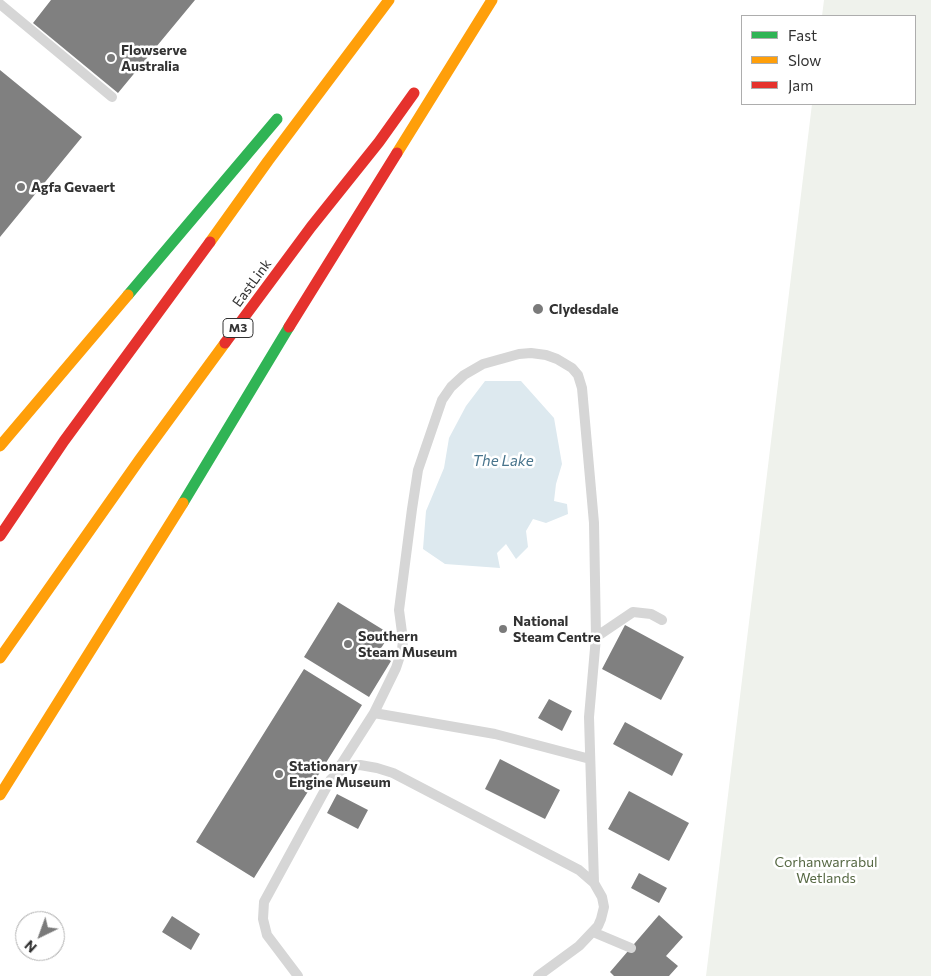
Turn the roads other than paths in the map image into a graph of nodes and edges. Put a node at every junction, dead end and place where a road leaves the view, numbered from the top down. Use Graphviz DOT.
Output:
graph roads {
  1 [pos="376,0"];
  2 [pos="389,0"];
  3 [pos="492,0"];
  4 [pos="0,4"];
  5 [pos="363,15"];
  6 [pos="423,80"];
  7 [pos="112,97"];
  8 [pos="282,113"];
  9 [pos="0,446"];
  10 [pos="0,536"];
  11 [pos="662,620"];
  12 [pos="596,637"];
  13 [pos="0,658"];
  14 [pos="374,713"];
  15 [pos="590,759"];
  16 [pos="331,779"];
  17 [pos="0,796"];
  18 [pos="594,883"];
  19 [pos="593,932"];
  20 [pos="631,948"];
  21 [pos="298,976"];
  22 [pos="538,976"];
  1 -- 5 [label="highway"];
  2 -- 10 [label="highway"];
  3 -- 17 [label="highway"];
  4 -- 7 [label="lane"];
  6 -- 13 [label="highway, EastLink / M3"];
  8 -- 9 [label="highway"];
  11 -- 12 [label="lane"];
  12 -- 14 [label="lane"];
  12 -- 15 [label="lane"];
  14 -- 15 [label="lane"];
  14 -- 16 [label="lane"];
  15 -- 18 [label="lane"];
  16 -- 18 [label="lane"];
  16 -- 21 [label="lane"];
  18 -- 19 [label="lane"];
  19 -- 20 [label="lane"];
  19 -- 22 [label="lane"];
}
